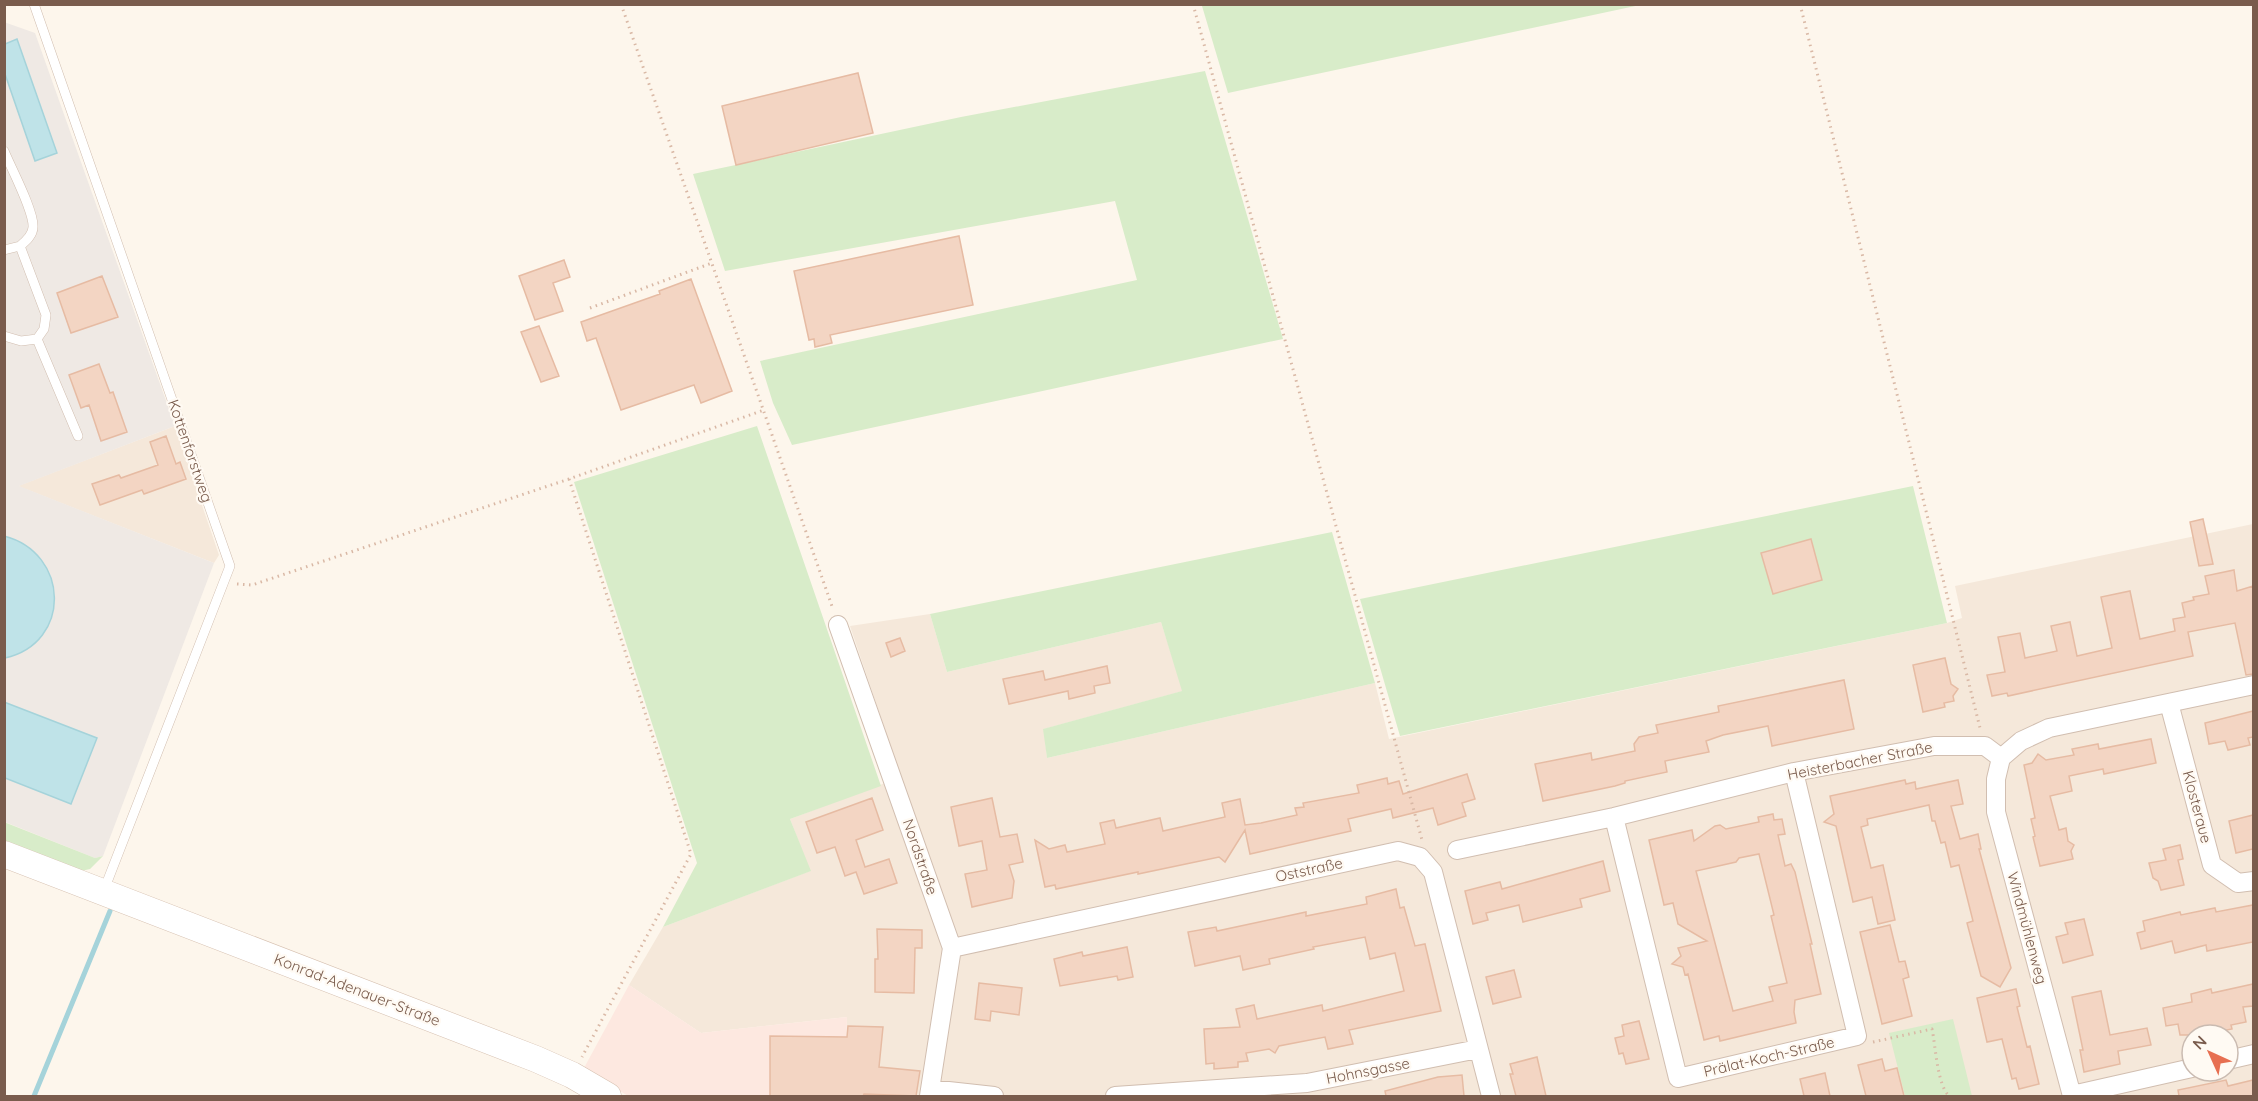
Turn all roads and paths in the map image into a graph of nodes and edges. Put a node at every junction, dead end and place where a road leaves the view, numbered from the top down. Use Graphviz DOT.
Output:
graph roads {
  1 [pos="34,4"];
  2 [pos="621,4"];
  3 [pos="1194,4"];
  4 [pos="1800,4"];
  5 [pos="4,151"];
  6 [pos="20,246"];
  7 [pos="4,250"];
  8 [pos="712,263"];
  9 [pos="590,308"];
  10 [pos="4,336"];
  11 [pos="37,339"];
  12 [pos="764,410"];
  13 [pos="78,436"];
  14 [pos="569,479"];
  15 [pos="224,582"];
  16 [pos="838,625"];
  17 [pos="2253,685"];
  18 [pos="2169,703"];
  19 [pos="1985,746"];
  20 [pos="2001,758"];
  21 [pos="1794,772"];
  22 [pos="1614,817"];
  23 [pos="1457,850"];
  24 [pos="4,854"];
  25 [pos="1420,858"];
  26 [pos="2253,881"];
  27 [pos="103,892"];
  28 [pos="952,948"];
  29 [pos="1857,1036"];
  30 [pos="1478,1049"];
  31 [pos="2180,1071"];
  32 [pos="572,1075"];
  33 [pos="1305,1090"];
  34 [pos="930,1093"];
  35 [pos="608,1096"];
  36 [pos="993,1096"];
  37 [pos="1115,1096"];
  38 [pos="1491,1096"];
  39 [pos="1949,1096"];
  40 [pos="2072,1096"];
  1 -- 15 [label="lane, Kottenforstweg"];
  2 -- 8 [label="path"];
  3 -- 25 [label="path"];
  4 -- 19 [label="path"];
  5 -- 6 [label="lane"];
  6 -- 7 [label="lane"];
  6 -- 11 [label="lane"];
  8 -- 9 [label="path"];
  8 -- 12 [label="path"];
  10 -- 11 [label="lane"];
  11 -- 13 [label="lane"];
  12 -- 14 [label="path"];
  12 -- 16 [label="path"];
  14 -- 15 [label="path"];
  14 -- 32 [label="path"];
  15 -- 27 [label="lane, Kottenforstweg"];
  16 -- 28 [label="street, Nordstraße"];
  17 -- 18 [label="street"];
  18 -- 20 [label="street"];
  18 -- 26 [label="street, Klosteraue"];
  19 -- 20 [label="street"];
  19 -- 21 [label="street, Heisterbacher Straße"];
  20 -- 40 [label="street, Windmühlenweg"];
  21 -- 22 [label="street, Heisterbacher Straße"];
  21 -- 29 [label="street"];
  22 -- 23 [label="street, Heisterbacher Straße"];
  22 -- 29 [label="street, Prälat-Koch-Straße"];
  24 -- 27 [label="main road, Konrad-Adenauer-Straße"];
  25 -- 28 [label="street, Oststraße"];
  25 -- 30 [label="street"];
  27 -- 32 [label="main road, Konrad-Adenauer-Straße"];
  28 -- 34 [label="street, Nordstraße"];
  29 -- 39 [label="path"];
  30 -- 33 [label="street, Hohnsgasse"];
  30 -- 38 [label="street"];
  31 -- 40 [label="street"];
  32 -- 35 [label="main road, Konrad-Adenauer-Straße"];
  33 -- 37 [label="street, Hohnsgasse"];
  34 -- 36 [label="street"];
}
